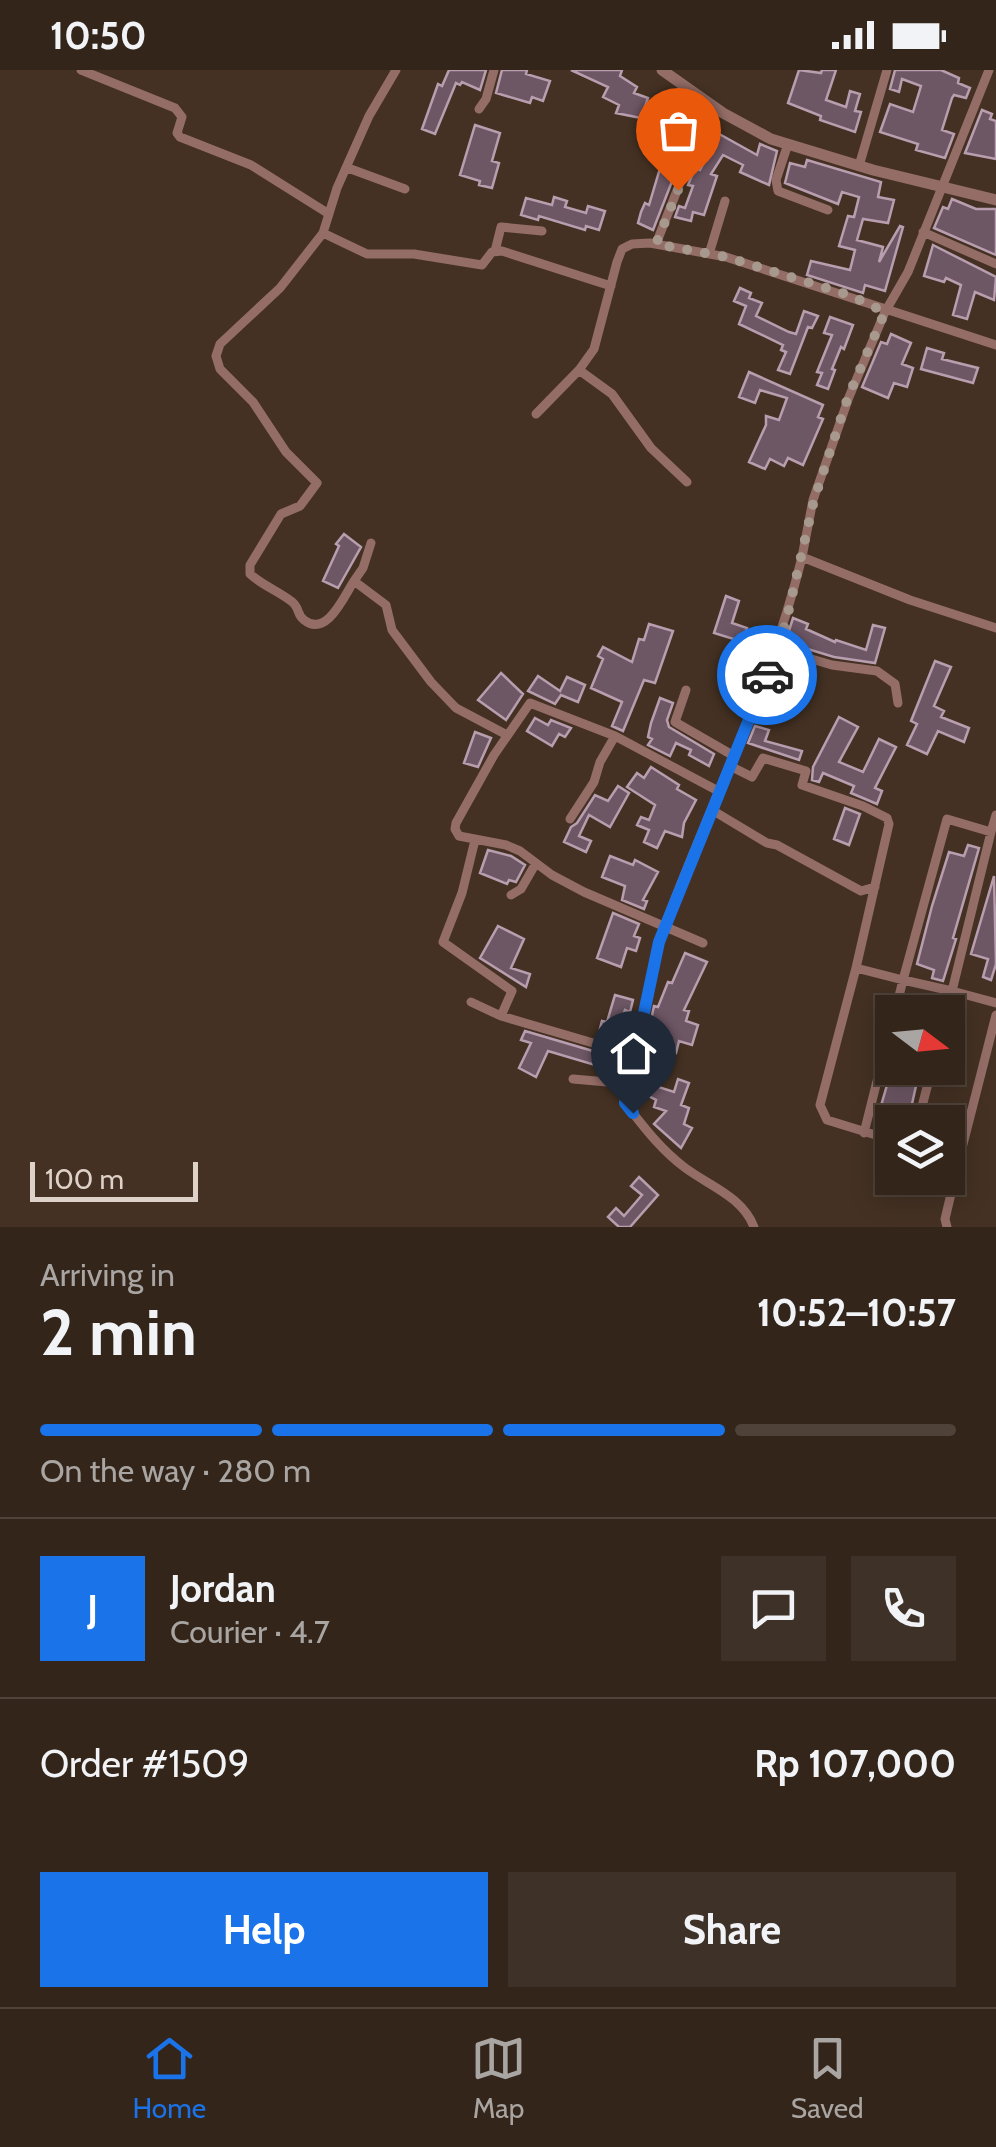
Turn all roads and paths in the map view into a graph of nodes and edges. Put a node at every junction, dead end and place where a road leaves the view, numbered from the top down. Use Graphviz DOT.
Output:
graph roads {
  1 [pos="81,70"];
  2 [pos="396,70"];
  3 [pos="494,70"];
  4 [pos="662,70"];
  5 [pos="887,70"];
  6 [pos="989,70"];
  7 [pos="710,104"];
  8 [pos="480,109"];
  9 [pos="788,144"];
  10 [pos="859,166"];
  11 [pos="348,168"];
  12 [pos="940,187"];
  13 [pos="405,189"];
  14 [pos="996,200"];
  15 [pos="725,201"];
  16 [pos="828,210"];
  17 [pos="329,214"];
  18 [pos="542,231"];
  19 [pos="323,232"];
  20 [pos="924,232"];
  21 [pos="656,244"];
  22 [pos="495,251"];
  23 [pos="709,254"];
  24 [pos="996,264"];
  25 [pos="611,286"];
  26 [pos="885,312"];
  27 [pos="996,346"];
  28 [pos="579,370"];
  29 [pos="536,414"];
  30 [pos="687,482"];
  31 [pos="371,543"];
  32 [pos="802,557"];
  33 [pos="354,580"];
  34 [pos="996,628"];
  35 [pos="776,650"];
  36 [pos="686,690"];
  37 [pos="898,703"];
  38 [pos="508,735"];
  39 [pos="615,736"];
  40 [pos="732,761"];
  41 [pos="720,792"];
  42 [pos="712,810"];
  43 [pos="996,815"];
  44 [pos="570,820"];
  45 [pos="991,832"];
  46 [pos="476,840"];
  47 [pos="536,864"];
  48 [pos="875,887"];
  49 [pos="512,895"];
  50 [pos="665,927"];
  51 [pos="703,943"];
  52 [pos="856,968"];
  53 [pos="903,980"];
  54 [pos="952,991"];
  55 [pos="899,995"];
  56 [pos="951,995"];
  57 [pos="471,1002"];
  58 [pos="996,1003"];
  59 [pos="996,1015"];
  60 [pos="501,1016"];
  61 [pos="634,1055"];
  62 [pos="574,1078"];
  63 [pos="630,1084"];
  64 [pos="876,1085"];
  65 [pos="864,1133"];
  66 [pos="875,1136"];
  67 [pos="965,1136"];
  68 [pos="951,1195"];
  69 [pos="754,1227"];
  70 [pos="947,1227"];
  1 -- 17 [label="street"];
  2 -- 11 [label="street"];
  3 -- 8 [label="street"];
  4 -- 7 [label="street"];
  5 -- 10 [label="street"];
  6 -- 12 [label="street"];
  7 -- 9 [label="street"];
  7 -- 21 [label="street"];
  9 -- 10 [label="street"];
  9 -- 16 [label="street"];
  10 -- 12 [label="street"];
  11 -- 13 [label="street"];
  11 -- 17 [label="street"];
  12 -- 14 [label="street"];
  12 -- 20 [label="street"];
  15 -- 23 [label="street"];
  17 -- 19 [label="street"];
  18 -- 22 [label="street"];
  19 -- 22 [label="street"];
  19 -- 33 [label="street"];
  20 -- 24 [label="street"];
  20 -- 26 [label="street"];
  21 -- 23 [label="street"];
  21 -- 25 [label="street"];
  22 -- 25 [label="street"];
  23 -- 26 [label="street"];
  25 -- 28 [label="street"];
  26 -- 27 [label="street"];
  26 -- 32 [label="street"];
  28 -- 29 [label="street"];
  28 -- 30 [label="street"];
  31 -- 33 [label="street"];
  32 -- 34 [label="street"];
  32 -- 35 [label="street"];
  33 -- 38 [label="street"];
  35 -- 37 [label="street"];
  35 -- 40 [label="street"];
  36 -- 40 [label="street"];
  38 -- 39 [label="street"];
  38 -- 46 [label="street"];
  39 -- 41 [label="street"];
  39 -- 44 [label="street"];
  40 -- 41 [label="street"];
  40 -- 48 [label="street"];
  41 -- 42 [label="street"];
  42 -- 48 [label="street"];
  42 -- 50 [label="street"];
  43 -- 45 [label="street"];
  45 -- 53 [label="street"];
  45 -- 54 [label="street"];
  46 -- 47 [label="street"];
  46 -- 60 [label="street"];
  47 -- 49 [label="street"];
  47 -- 50 [label="street"];
  48 -- 52 [label="street"];
  50 -- 51 [label="street"];
  50 -- 61 [label="street"];
  52 -- 53 [label="street"];
  52 -- 65 [label="street"];
  53 -- 54 [label="street"];
  53 -- 55 [label="street"];
  54 -- 56 [label="street"];
  54 -- 58 [label="street"];
  57 -- 60 [label="street"];
  59 -- 67 [label="street"];
  60 -- 61 [label="street"];
  61 -- 63 [label="street"];
  62 -- 63 [label="street"];
  63 -- 69 [label="street"];
  64 -- 65 [label="street"];
  65 -- 66 [label="street"];
  68 -- 70 [label="street"];
}
